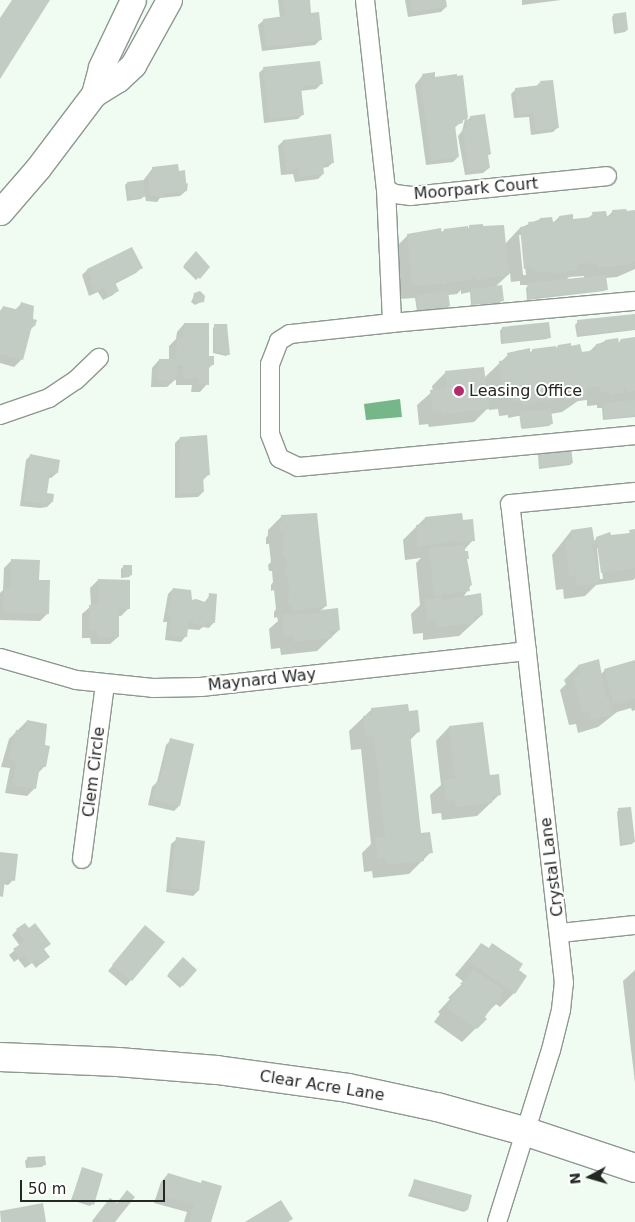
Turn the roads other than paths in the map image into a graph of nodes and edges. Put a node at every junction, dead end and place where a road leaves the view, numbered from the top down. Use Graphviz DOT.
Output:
graph roads {
  1 [pos="133,0"];
  2 [pos="169,0"];
  3 [pos="365,0"];
  4 [pos="94,94"];
  5 [pos="607,176"];
  6 [pos="386,189"];
  7 [pos="0,212"];
  8 [pos="635,301"];
  9 [pos="392,324"];
  10 [pos="99,358"];
  11 [pos="0,415"];
  12 [pos="635,435"];
  13 [pos="635,492"];
  14 [pos="527,651"];
  15 [pos="0,658"];
  16 [pos="105,685"];
  17 [pos="82,859"];
  18 [pos="635,925"];
  19 [pos="560,933"];
  20 [pos="0,1057"];
  21 [pos="524,1131"];
  22 [pos="635,1168"];
  23 [pos="497,1222"];
  1 -- 4 [label="main road"];
  2 -- 4 [label="main road"];
  3 -- 6 [label="street"];
  4 -- 7 [label="main road"];
  5 -- 6 [label="street, Moorpark Court"];
  6 -- 9 [label="street"];
  8 -- 9 [label="street"];
  9 -- 12 [label="street"];
  10 -- 11 [label="street"];
  13 -- 14 [label="street, Crystal Lane"];
  14 -- 16 [label="street, Maynard Way"];
  14 -- 19 [label="street, Crystal Lane"];
  15 -- 16 [label="street, Maynard Way"];
  16 -- 17 [label="street, Clem Circle"];
  18 -- 19 [label="street"];
  19 -- 21 [label="street, Crystal Lane"];
  20 -- 21 [label="main road, Clear Acre Lane"];
  21 -- 22 [label="main road, Clear Acre Lane"];
  21 -- 23 [label="street, Crystal Lane"];
}
